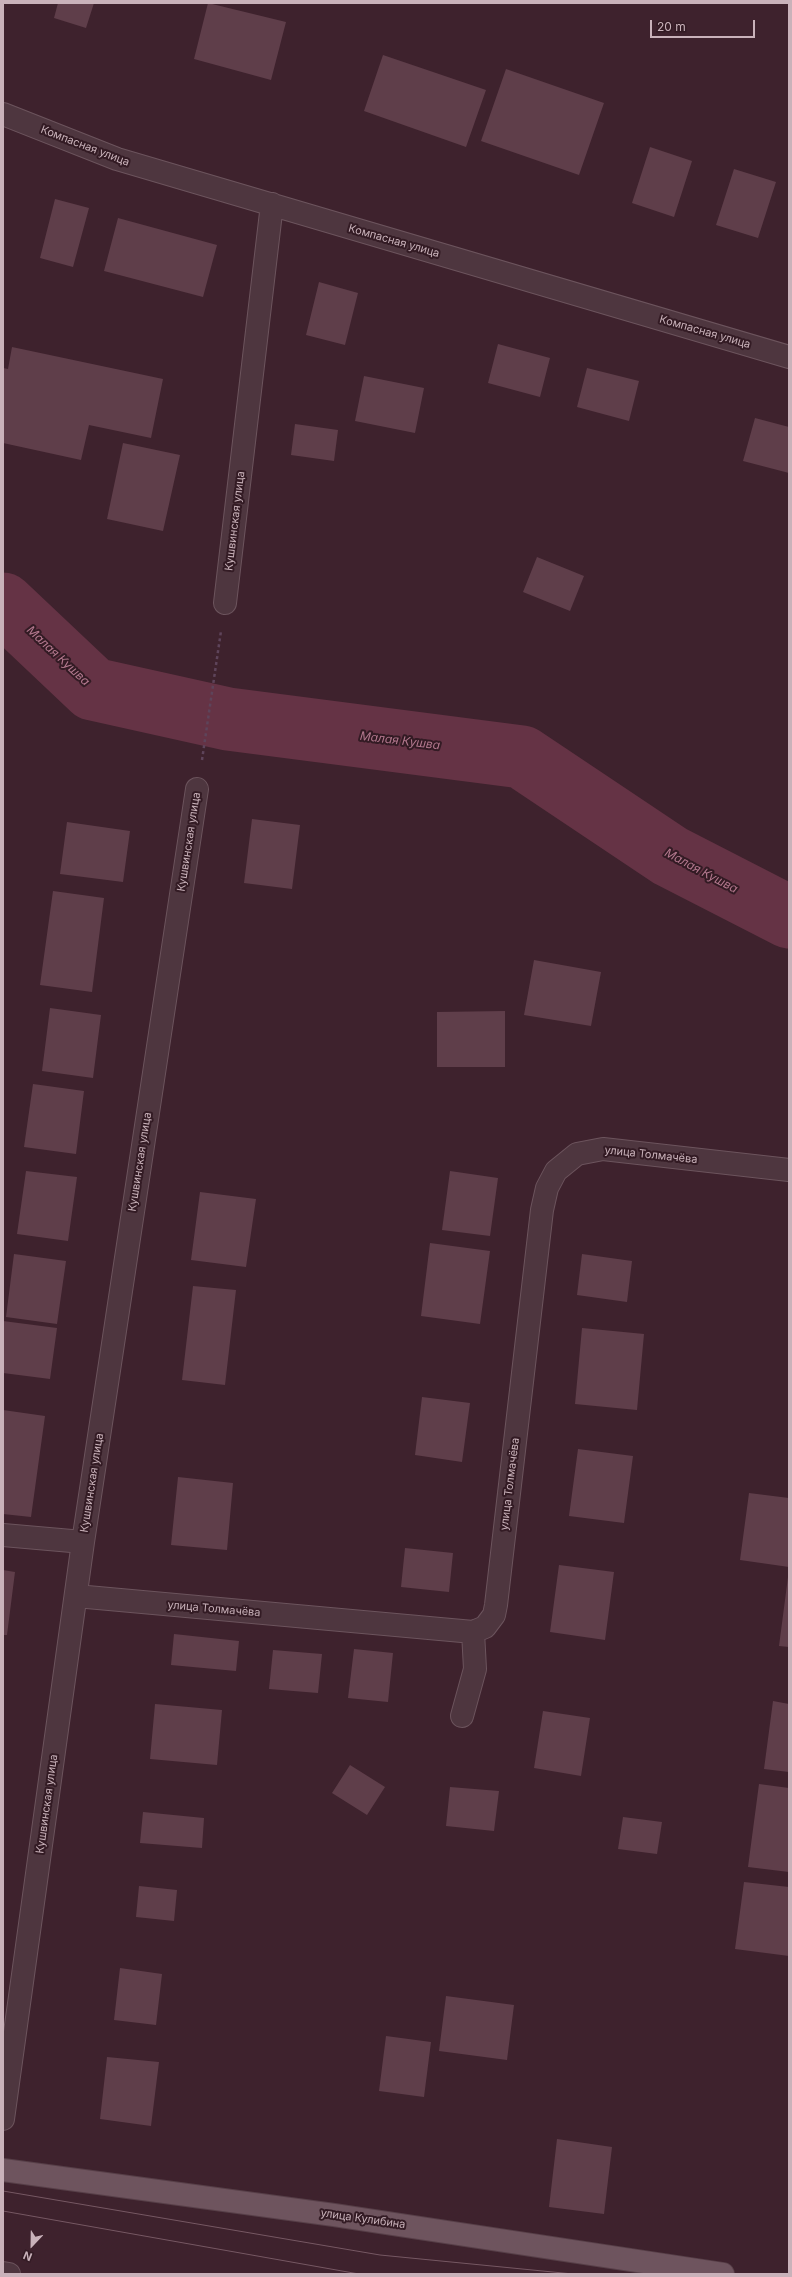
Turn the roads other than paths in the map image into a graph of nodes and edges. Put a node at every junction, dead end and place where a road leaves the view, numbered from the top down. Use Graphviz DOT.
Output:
graph roads {
  1 [pos="3,114"];
  2 [pos="272,204"];
  3 [pos="789,357"];
  4 [pos="225,603"];
  5 [pos="197,789"];
  6 [pos="789,1170"];
  7 [pos="3,1535"];
  8 [pos="83,1542"];
  9 [pos="76,1596"];
  10 [pos="473,1632"];
  11 [pos="462,1716"];
  12 [pos="3,2119"];
  13 [pos="3,2170"];
  14 [pos="3,2273"];
  15 [pos="9,2274"];
  16 [pos="723,2274"];
  1 -- 2 [label="street, Компасная улица"];
  2 -- 3 [label="street, Компасная улица"];
  2 -- 4 [label="street, Кушвинская улица"];
  5 -- 8 [label="street, Кушвинская улица"];
  6 -- 10 [label="street, улица Толмачёва"];
  7 -- 8 [label="street"];
  8 -- 9 [label="street, Кушвинская улица"];
  9 -- 10 [label="street, улица Толмачёва"];
  9 -- 12 [label="street, Кушвинская улица"];
  10 -- 11 [label="street"];
  13 -- 16 [label="main road, улица Кулибина"];
  14 -- 15 [label="street"];
}
